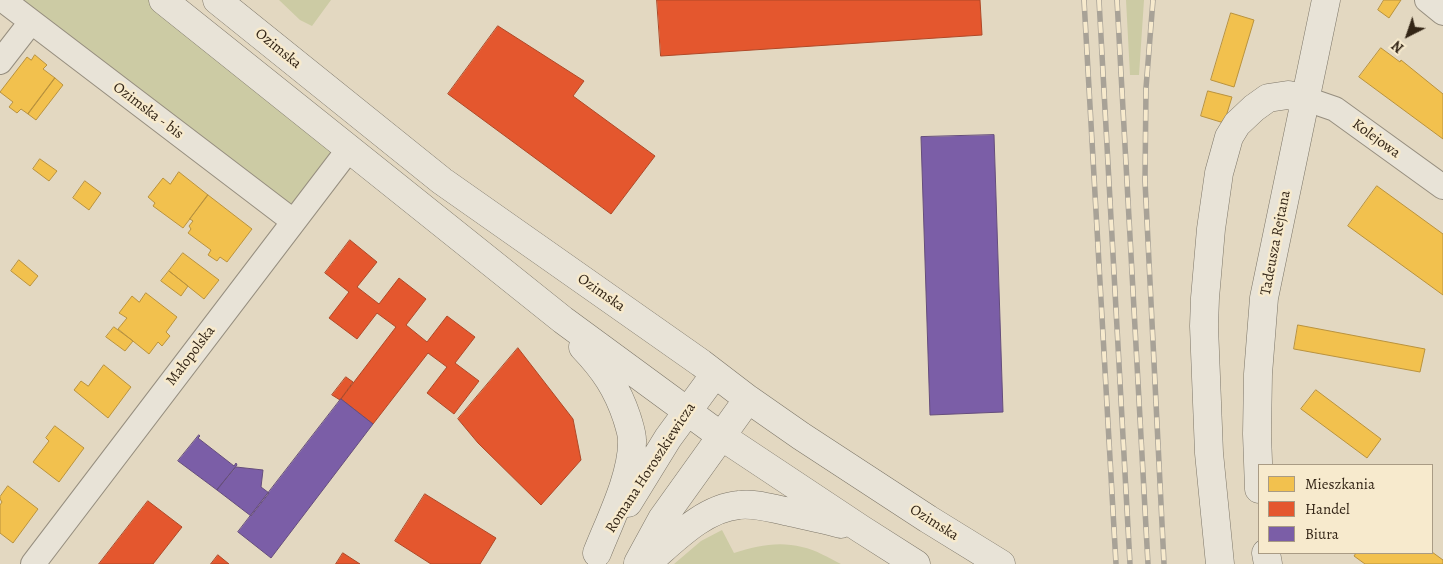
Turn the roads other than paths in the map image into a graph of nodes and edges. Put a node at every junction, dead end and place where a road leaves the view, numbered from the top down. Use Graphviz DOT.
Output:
graph roads {
  1 [pos="3,0"];
  2 [pos="163,0"];
  3 [pos="217,0"];
  4 [pos="1326,0"];
  5 [pos="1427,0"];
  6 [pos="1443,13"];
  7 [pos="31,22"];
  8 [pos="0,62"];
  9 [pos="1306,98"];
  10 [pos="349,149"];
  11 [pos="1443,187"];
  12 [pos="293,221"];
  13 [pos="562,320"];
  14 [pos="715,374"];
  15 [pos="748,399"];
  16 [pos="688,411"];
  17 [pos="721,436"];
  18 [pos="1258,464"];
  19 [pos="861,529"];
  20 [pos="593,558"];
  21 [pos="34,564"];
  22 [pos="637,564"];
  23 [pos="646,564"];
  24 [pos="916,564"];
  25 [pos="1001,564"];
  26 [pos="1220,564"];
  1 -- 7 [label="street, Ozimska - bis"];
  2 -- 10 [label="street"];
  3 -- 14 [label="street, Ozimska"];
  4 -- 9 [label="street, Tadeusza Rejtana"];
  5 -- 6 [label="street"];
  7 -- 8 [label="street"];
  7 -- 12 [label="street, Ozimska - bis"];
  9 -- 11 [label="street, Kolejowa"];
  9 -- 18 [label="street, Tadeusza Rejtana"];
  9 -- 26 [label="street"];
  10 -- 12 [label="street, Małopolska"];
  10 -- 13 [label="street"];
  12 -- 21 [label="street, Małopolska"];
  13 -- 16 [label="street"];
  13 -- 20 [label="street"];
  14 -- 15 [label="street, Ozimska"];
  14 -- 16 [label="street, Romana Horoszkiewicza"];
  15 -- 17 [label="street"];
  15 -- 25 [label="street, Ozimska"];
  16 -- 17 [label="street"];
  16 -- 20 [label="street, Romana Horoszkiewicza"];
  17 -- 19 [label="street"];
  17 -- 22 [label="street"];
  19 -- 23 [label="street"];
  19 -- 24 [label="street"];
}
